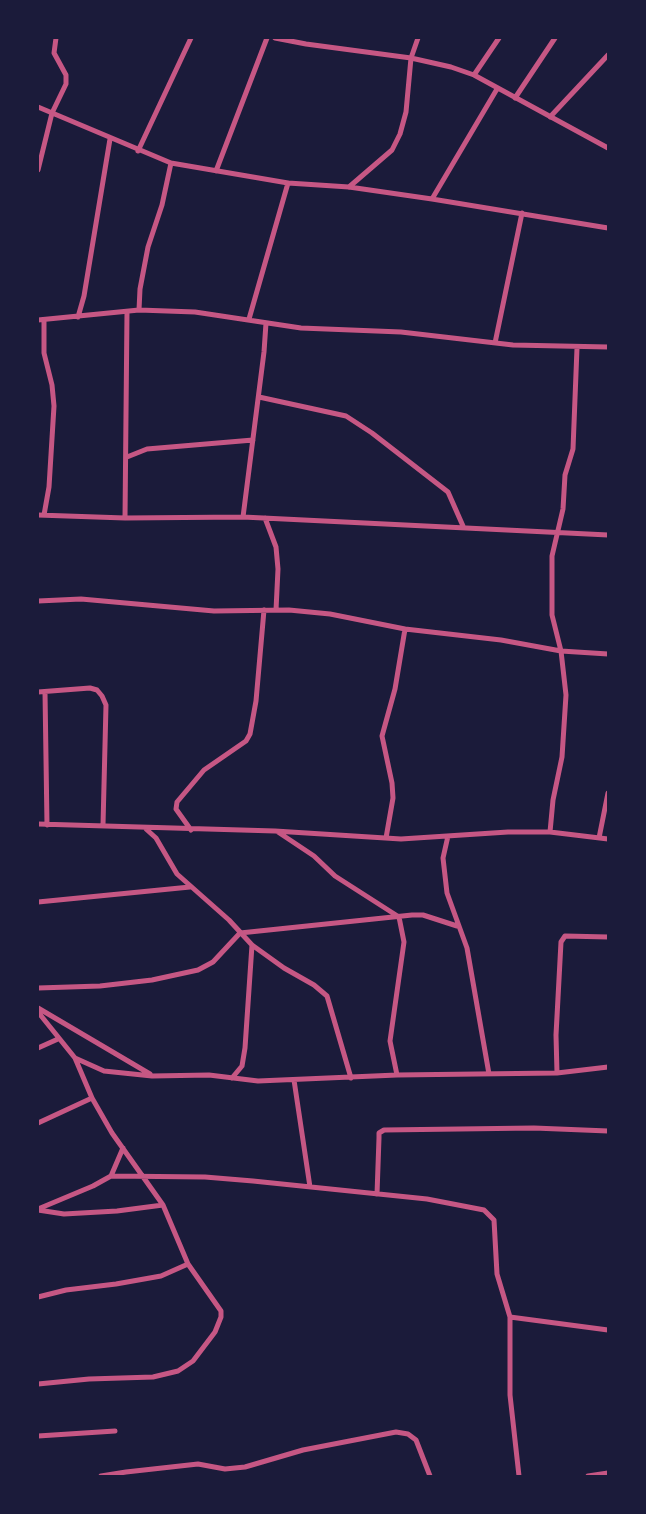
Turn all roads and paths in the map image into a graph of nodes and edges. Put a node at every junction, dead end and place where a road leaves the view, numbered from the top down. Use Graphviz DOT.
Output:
graph roads {
  1 [pos="56,38"];
  2 [pos="191,38"];
  3 [pos="267,38"];
  4 [pos="275,38"];
  5 [pos="418,38"];
  6 [pos="499,38"];
  7 [pos="555,38"];
  8 [pos="608,55"];
  9 [pos="411,58"];
  10 [pos="474,75"];
  11 [pos="498,89"];
  12 [pos="515,98"];
  13 [pos="38,108"];
  14 [pos="52,113"];
  15 [pos="550,117"];
  16 [pos="110,139"];
  17 [pos="608,148"];
  18 [pos="138,151"];
  19 [pos="171,163"];
  20 [pos="38,170"];
  21 [pos="216,171"];
  22 [pos="288,183"];
  23 [pos="349,188"];
  24 [pos="432,199"];
  25 [pos="522,214"];
  26 [pos="608,228"];
  27 [pos="139,310"];
  28 [pos="127,312"];
  29 [pos="78,316"];
  30 [pos="249,319"];
  31 [pos="38,320"];
  32 [pos="44,320"];
  33 [pos="266,322"];
  34 [pos="495,343"];
  35 [pos="608,347"];
  36 [pos="577,348"];
  37 [pos="259,397"];
  38 [pos="253,440"];
  39 [pos="127,456"];
  40 [pos="38,514"];
  41 [pos="44,515"];
  42 [pos="243,517"];
  43 [pos="125,518"];
  44 [pos="265,518"];
  45 [pos="463,526"];
  46 [pos="556,534"];
  47 [pos="608,535"];
  48 [pos="38,601"];
  49 [pos="264,610"];
  50 [pos="276,610"];
  51 [pos="405,629"];
  52 [pos="560,651"];
  53 [pos="608,654"];
  54 [pos="38,692"];
  55 [pos="45,692"];
  56 [pos="608,793"];
  57 [pos="38,824"];
  58 [pos="47,824"];
  59 [pos="103,825"];
  60 [pos="146,829"];
  61 [pos="191,830"];
  62 [pos="275,831"];
  63 [pos="550,832"];
  64 [pos="448,836"];
  65 [pos="386,838"];
  66 [pos="599,838"];
  67 [pos="608,839"];
  68 [pos="190,887"];
  69 [pos="38,902"];
  70 [pos="400,917"];
  71 [pos="457,926"];
  72 [pos="240,932"];
  73 [pos="608,937"];
  74 [pos="252,945"];
  75 [pos="38,988"];
  76 [pos="38,1008"];
  77 [pos="38,1012"];
  78 [pos="58,1039"];
  79 [pos="38,1048"];
  80 [pos="75,1058"];
  81 [pos="608,1068"];
  82 [pos="557,1073"];
  83 [pos="489,1074"];
  84 [pos="397,1075"];
  85 [pos="152,1076"];
  86 [pos="232,1078"];
  87 [pos="351,1078"];
  88 [pos="294,1080"];
  89 [pos="92,1098"];
  90 [pos="38,1124"];
  91 [pos="608,1131"];
  92 [pos="123,1148"];
  93 [pos="111,1176"];
  94 [pos="146,1178"];
  95 [pos="310,1187"];
  96 [pos="377,1194"];
  97 [pos="163,1204"];
  98 [pos="38,1210"];
  99 [pos="188,1264"];
  100 [pos="38,1297"];
  101 [pos="510,1318"];
  102 [pos="608,1330"];
  103 [pos="38,1384"];
  104 [pos="115,1430"];
  105 [pos="38,1436"];
  106 [pos="608,1473"];
  107 [pos="101,1476"];
  108 [pos="430,1476"];
  109 [pos="520,1476"];
  110 [pos="588,1476"];
  1 -- 14 [label="street"];
  2 -- 18 [label="street"];
  3 -- 21 [label="street"];
  4 -- 9 [label="street"];
  5 -- 9 [label="street"];
  6 -- 10 [label="street"];
  7 -- 12 [label="street"];
  8 -- 15 [label="street"];
  9 -- 10 [label="street"];
  9 -- 23 [label="street"];
  10 -- 11 [label="street"];
  11 -- 12 [label="street"];
  11 -- 24 [label="street"];
  12 -- 15 [label="street"];
  13 -- 14 [label="street"];
  14 -- 16 [label="street"];
  14 -- 20 [label="street"];
  15 -- 17 [label="street"];
  16 -- 18 [label="street"];
  16 -- 29 [label="street"];
  18 -- 19 [label="street"];
  19 -- 21 [label="street"];
  19 -- 27 [label="street"];
  21 -- 22 [label="street"];
  22 -- 23 [label="street"];
  22 -- 30 [label="street"];
  23 -- 24 [label="street"];
  24 -- 25 [label="street"];
  25 -- 26 [label="street"];
  25 -- 34 [label="street"];
  27 -- 28 [label="street"];
  27 -- 30 [label="street"];
  28 -- 29 [label="street"];
  28 -- 39 [label="street"];
  29 -- 32 [label="street"];
  30 -- 33 [label="street"];
  31 -- 32 [label="street"];
  32 -- 41 [label="street"];
  33 -- 34 [label="street"];
  33 -- 37 [label="street"];
  34 -- 36 [label="street"];
  35 -- 36 [label="street"];
  36 -- 46 [label="street"];
  37 -- 38 [label="street"];
  37 -- 45 [label="street"];
  38 -- 39 [label="street"];
  38 -- 42 [label="street"];
  39 -- 43 [label="street"];
  40 -- 41 [label="street"];
  41 -- 43 [label="street"];
  42 -- 43 [label="street"];
  42 -- 44 [label="street"];
  44 -- 45 [label="street"];
  44 -- 50 [label="street"];
  45 -- 46 [label="street"];
  46 -- 47 [label="street"];
  46 -- 52 [label="street"];
  48 -- 49 [label="street"];
  49 -- 50 [label="street"];
  49 -- 61 [label="street"];
  50 -- 51 [label="street"];
  51 -- 52 [label="street"];
  51 -- 65 [label="street"];
  52 -- 53 [label="street"];
  52 -- 63 [label="street"];
  54 -- 55 [label="street"];
  55 -- 58 [label="street"];
  55 -- 59 [label="street"];
  56 -- 66 [label="street"];
  57 -- 58 [label="street"];
  58 -- 59 [label="street"];
  59 -- 60 [label="street"];
  60 -- 61 [label="street"];
  60 -- 68 [label="street"];
  61 -- 62 [label="street"];
  62 -- 65 [label="street"];
  62 -- 70 [label="street"];
  63 -- 64 [label="street"];
  63 -- 66 [label="street"];
  64 -- 65 [label="street"];
  64 -- 71 [label="street"];
  66 -- 67 [label="street"];
  68 -- 69 [label="street"];
  68 -- 72 [label="street"];
  70 -- 71 [label="street"];
  70 -- 72 [label="street"];
  70 -- 84 [label="street"];
  71 -- 83 [label="street"];
  72 -- 74 [label="street"];
  72 -- 75 [label="street"];
  73 -- 82 [label="street"];
  74 -- 86 [label="street"];
  74 -- 87 [label="street"];
  76 -- 85 [label="street"];
  77 -- 78 [label="street"];
  78 -- 79 [label="street"];
  78 -- 80 [label="street"];
  80 -- 85 [label="street"];
  80 -- 89 [label="street"];
  81 -- 82 [label="street"];
  82 -- 83 [label="street"];
  83 -- 84 [label="street"];
  84 -- 87 [label="street"];
  85 -- 86 [label="street"];
  86 -- 88 [label="street"];
  87 -- 88 [label="street"];
  88 -- 95 [label="street"];
  89 -- 90 [label="street"];
  89 -- 92 [label="street"];
  91 -- 96 [label="street"];
  92 -- 93 [label="street"];
  92 -- 94 [label="street"];
  93 -- 94 [label="street"];
  93 -- 98 [label="street"];
  94 -- 95 [label="street"];
  94 -- 97 [label="street"];
  95 -- 96 [label="street"];
  96 -- 101 [label="street"];
  97 -- 98 [label="street"];
  97 -- 99 [label="street"];
  99 -- 100 [label="street"];
  99 -- 103 [label="street"];
  101 -- 102 [label="street"];
  101 -- 109 [label="street"];
  104 -- 105 [label="street"];
  106 -- 110 [label="street"];
  107 -- 108 [label="street"];
}
